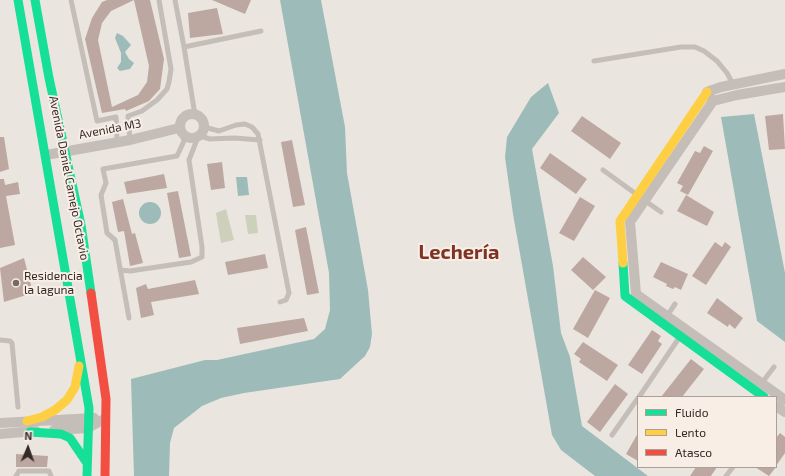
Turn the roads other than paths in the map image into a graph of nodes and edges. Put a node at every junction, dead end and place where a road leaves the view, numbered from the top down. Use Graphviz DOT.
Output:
graph roads {
  1 [pos="18,0"];
  2 [pos="34,0"];
  3 [pos="71,0"];
  4 [pos="159,0"];
  5 [pos="174,0"];
  6 [pos="261,31"];
  7 [pos="184,47"];
  8 [pos="594,61"];
  9 [pos="785,74"];
  10 [pos="733,84"];
  11 [pos="785,87"];
  12 [pos="707,92"];
  13 [pos="713,101"];
  14 [pos="195,115"];
  15 [pos="181,132"];
  16 [pos="201,133"];
  17 [pos="130,140"];
  18 [pos="260,140"];
  19 [pos="117,142"];
  20 [pos="65,151"];
  21 [pos="46,155"];
  22 [pos="603,170"];
  23 [pos="640,197"];
  24 [pos="661,212"];
  25 [pos="120,270"];
  26 [pos="280,302"];
  27 [pos="675,304"];
  28 [pos="129,318"];
  29 [pos="664,320"];
  30 [pos="680,337"];
  31 [pos="0,340"];
  32 [pos="80,357"];
  33 [pos="774,367"];
  34 [pos="731,368"];
  35 [pos="758,387"];
  36 [pos="639,396"];
  37 [pos="763,396"];
  38 [pos="777,396"];
  39 [pos="637,398"];
  40 [pos="18,407"];
  41 [pos="88,417"];
  42 [pos="104,419"];
  43 [pos="27,421"];
  44 [pos="0,423"];
  45 [pos="88,428"];
  46 [pos="30,432"];
  47 [pos="0,434"];
  48 [pos="612,435"];
  49 [pos="87,463"];
  50 [pos="732,468"];
  51 [pos="16,476"];
  52 [pos="51,476"];
  53 [pos="87,476"];
  54 [pos="105,476"];
  55 [pos="726,476"];
  1 -- 21 [label="street, Avenida Daniel Camejo Octavio"];
  2 -- 20 [label="street, Avenida Daniel Camejo Octavio"];
  3 -- 19 [label="lane"];
  4 -- 17 [label="lane"];
  5 -- 7 [label="lane"];
  6 -- 7 [label="lane"];
  7 -- 14 [label="lane"];
  8 -- 10 [label="lane"];
  9 -- 10 [label="street"];
  10 -- 12 [label="street"];
  11 -- 13 [label="street"];
  12 -- 13 [label="street"];
  12 -- 23 [label="street"];
  13 -- 23 [label="street"];
  14 -- 15 [label="street"];
  14 -- 16 [label="street"];
  15 -- 16 [label="street"];
  15 -- 17 [label="street, Avenida M3"];
  15 -- 25 [label="lane"];
  16 -- 18 [label="lane"];
  16 -- 18 [label="lane"];
  16 -- 25 [label="lane"];
  17 -- 19 [label="street, Avenida M3"];
  18 -- 26 [label="lane"];
  19 -- 20 [label="street, Avenida M3"];
  20 -- 21 [label="street, Avenida M3"];
  20 -- 42 [label="street, Avenida Daniel Camejo Octavio"];
  21 -- 32 [label="street, Avenida Daniel Camejo Octavio"];
  22 -- 23 [label="lane"];
  23 -- 24 [label="lane"];
  23 -- 29 [label="street"];
  25 -- 28 [label="lane"];
  27 -- 29 [label="lane"];
  29 -- 30 [label="street"];
  29 -- 34 [label="street"];
  30 -- 34 [label="street"];
  30 -- 36 [label="lane"];
  31 -- 40 [label="lane"];
  32 -- 41 [label="street, Avenida Daniel Camejo Octavio"];
  32 -- 43 [label="street"];
  33 -- 35 [label="lane"];
  34 -- 35 [label="street"];
  35 -- 37 [label="street"];
  35 -- 38 [label="street"];
  39 -- 48 [label="lane"];
  41 -- 42 [label="street"];
  41 -- 43 [label="street"];
  41 -- 45 [label="street, Avenida Daniel Camejo Octavio"];
  42 -- 45 [label="street"];
  42 -- 54 [label="street, Avenida Daniel Camejo Octavio"];
  43 -- 44 [label="street"];
  45 -- 46 [label="street"];
  45 -- 49 [label="street, Avenida Daniel Camejo Octavio"];
  46 -- 47 [label="street"];
  46 -- 49 [label="street"];
  49 -- 53 [label="street, Avenida Daniel Camejo Octavio"];
  50 -- 55 [label="lane"];
  51 -- 52 [label="lane"];
}
